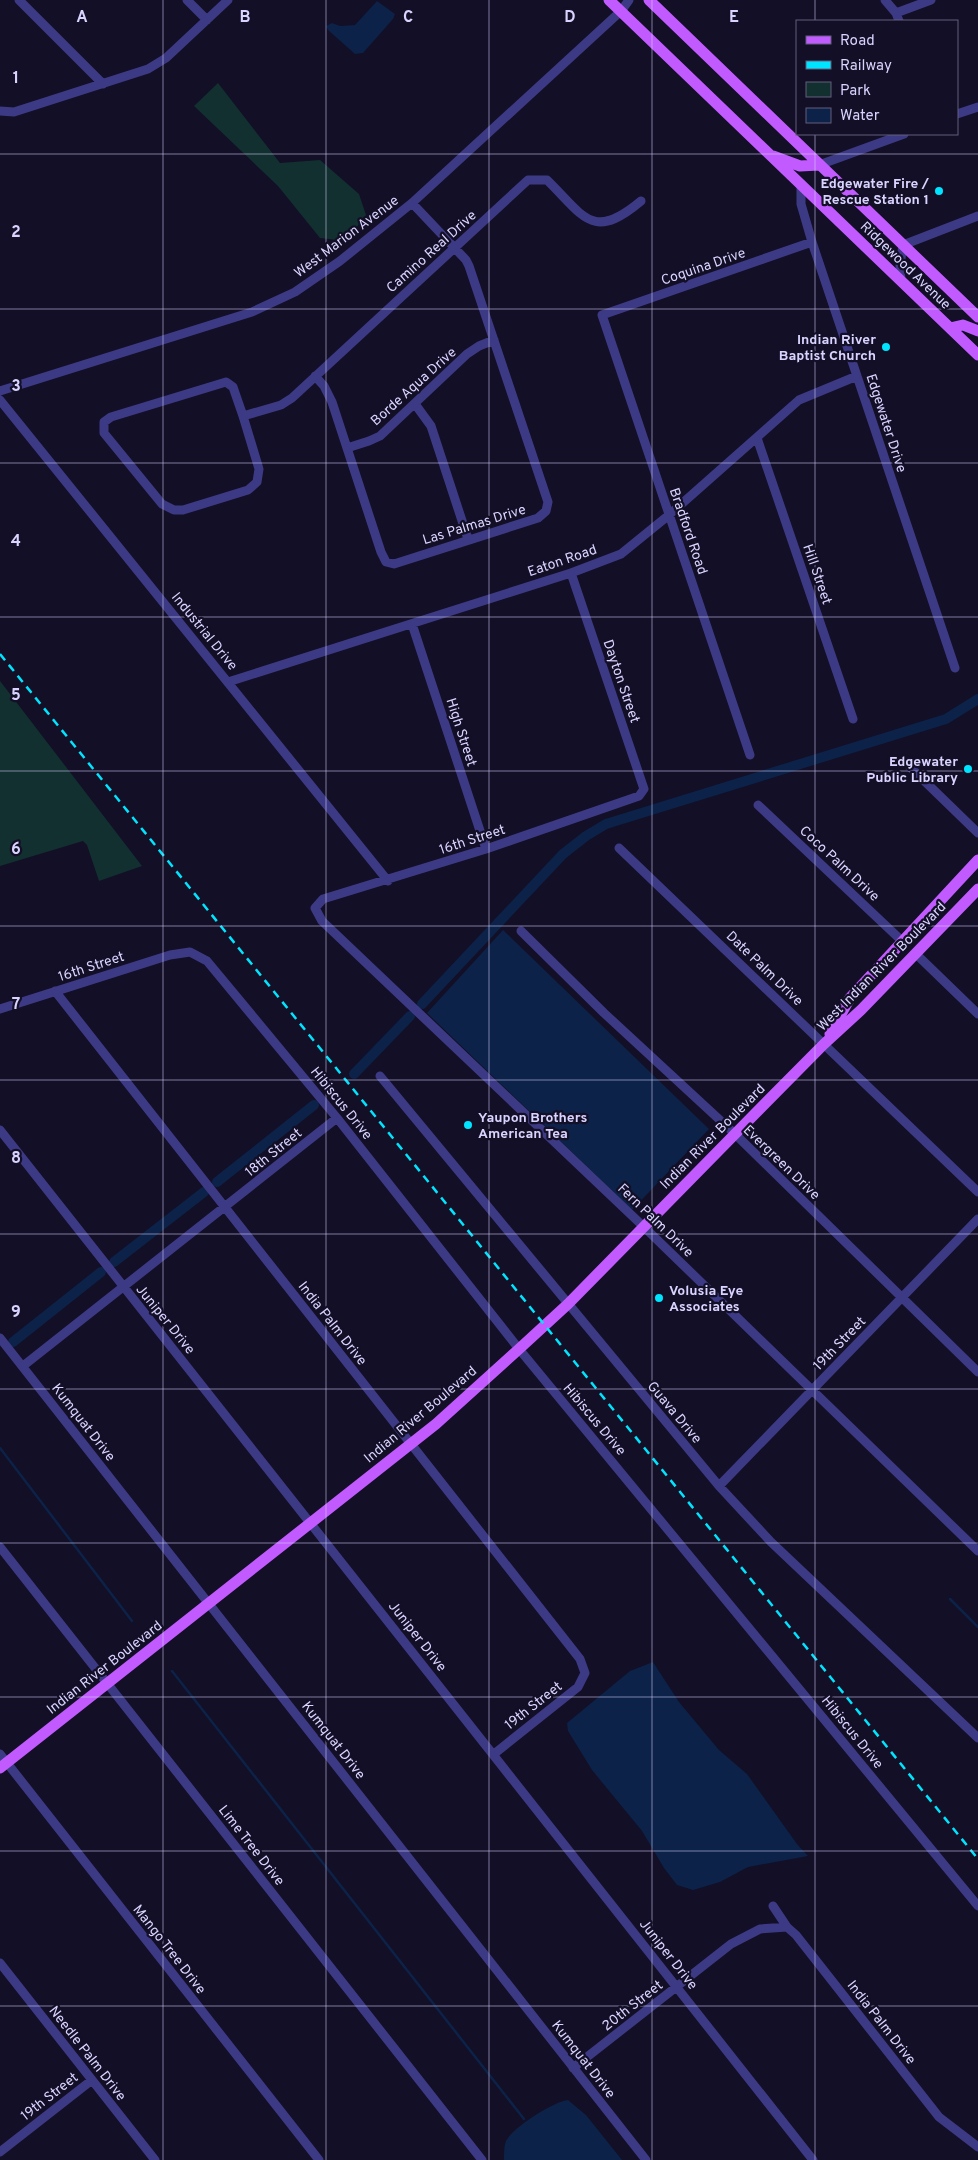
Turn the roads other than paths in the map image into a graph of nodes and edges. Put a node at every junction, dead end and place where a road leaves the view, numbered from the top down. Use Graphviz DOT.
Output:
graph roads {
  1 [pos="19,0"];
  2 [pos="186,0"];
  3 [pos="228,0"];
  4 [pos="609,0"];
  5 [pos="629,0"];
  6 [pos="649,0"];
  7 [pos="885,0"];
  8 [pos="931,0"];
  9 [pos="621,11"];
  10 [pos="898,17"];
  11 [pos="207,20"];
  12 [pos="104,84"];
  13 [pos="978,107"];
  14 [pos="0,111"];
  15 [pos="958,114"];
  16 [pos="901,135"];
  17 [pos="770,155"];
  18 [pos="819,165"];
  19 [pos="801,185"];
  20 [pos="640,201"];
  21 [pos="412,203"];
  22 [pos="978,216"];
  23 [pos="812,242"];
  24 [pos="903,244"];
  25 [pos="455,248"];
  26 [pos="901,281"];
  27 [pos="602,315"];
  28 [pos="978,317"];
  29 [pos="950,328"];
  30 [pos="978,330"];
  31 [pos="494,340"];
  32 [pos="978,356"];
  33 [pos="315,376"];
  34 [pos="857,376"];
  35 [pos="0,391"];
  36 [pos="0,400"];
  37 [pos="416,404"];
  38 [pos="243,416"];
  39 [pos="757,438"];
  40 [pos="347,448"];
  41 [pos="669,515"];
  42 [pos="468,539"];
  43 [pos="571,573"];
  44 [pos="412,624"];
  45 [pos="955,668"];
  46 [pos="228,682"];
  47 [pos="853,719"];
  48 [pos="750,755"];
  49 [pos="910,767"];
  50 [pos="639,796"];
  51 [pos="758,805"];
  52 [pos="978,833"];
  53 [pos="619,848"];
  54 [pos="486,849"];
  55 [pos="978,860"];
  56 [pos="388,881"];
  57 [pos="978,889"];
  58 [pos="315,908"];
  59 [pos="521,932"];
  60 [pos="902,940"];
  61 [pos="190,952"];
  62 [pos="916,954"];
  63 [pos="55,991"];
  64 [pos="0,1009"];
  65 [pos="978,1014"];
  66 [pos="824,1044"];
  67 [pos="380,1076"];
  68 [pos="338,1118"];
  69 [pos="0,1130"];
  70 [pos="734,1134"];
  71 [pos="978,1192"];
  72 [pos="225,1208"];
  73 [pos="978,1218"];
  74 [pos="644,1227"];
  75 [pos="124,1288"];
  76 [pos="901,1298"];
  77 [pos="568,1304"];
  78 [pos="0,1338"];
  79 [pos="519,1349"];
  80 [pos="23,1366"];
  81 [pos="978,1372"];
  82 [pos="812,1390"];
  83 [pos="410,1444"];
  84 [pos="719,1486"];
  85 [pos="311,1523"];
  86 [pos="0,1547"];
  87 [pos="978,1551"];
  88 [pos="209,1604"];
  89 [pos="585,1673"];
  90 [pos="108,1683"];
  91 [pos="978,1738"];
  92 [pos="494,1754"];
  93 [pos="2,1762"];
  94 [pos="773,1906"];
  95 [pos="978,1906"];
  96 [pos="787,1927"];
  97 [pos="0,1963"];
  98 [pos="677,1987"];
  99 [pos="573,2068"];
  100 [pos="92,2080"];
  101 [pos="978,2147"];
  102 [pos="0,2152"];
  103 [pos="155,2160"];
  104 [pos="319,2160"];
  105 [pos="482,2160"];
  106 [pos="646,2160"];
  107 [pos="813,2160"];
  1 -- 12 [label="street"];
  2 -- 11 [label="street"];
  3 -- 11 [label="street"];
  4 -- 9 [label="main road, Ridgewood Avenue"];
  5 -- 9 [label="street, West Marion Avenue"];
  6 -- 18 [label="main road, Ridgewood Avenue"];
  7 -- 10 [label="street"];
  8 -- 10 [label="street"];
  9 -- 17 [label="main road, Ridgewood Avenue"];
  9 -- 21 [label="street, West Marion Avenue"];
  11 -- 12 [label="street"];
  12 -- 14 [label="street"];
  13 -- 15 [label="street"];
  16 -- 18 [label="street"];
  17 -- 18 [label="main road, Ridgewood Avenue"];
  17 -- 19 [label="main road, Ridgewood Avenue"];
  18 -- 24 [label="main road, Ridgewood Avenue"];
  19 -- 23 [label="street, Edgewater Drive"];
  19 -- 26 [label="main road, Ridgewood Avenue"];
  20 -- 25 [label="street, Camino Real Drive"];
  21 -- 25 [label="street, Las Palmas Drive"];
  21 -- 35 [label="street, West Marion Avenue"];
  22 -- 24 [label="street"];
  23 -- 27 [label="street, Coquina Drive"];
  23 -- 34 [label="street, Edgewater Drive"];
  24 -- 26 [label="street"];
  24 -- 28 [label="main road, Ridgewood Avenue"];
  25 -- 31 [label="street, Las Palmas Drive"];
  25 -- 33 [label="street, Camino Real Drive"];
  26 -- 29 [label="main road, Ridgewood Avenue"];
  27 -- 41 [label="street, Bradford Road"];
  29 -- 30 [label="main road"];
  29 -- 32 [label="main road, Ridgewood Avenue"];
  31 -- 37 [label="street, Borde Aqua Drive"];
  31 -- 42 [label="street, Las Palmas Drive"];
  33 -- 38 [label="street, Camino Real Drive"];
  33 -- 40 [label="street, Las Palmas Drive"];
  34 -- 39 [label="street, Eaton Road"];
  34 -- 45 [label="street, Edgewater Drive"];
  36 -- 46 [label="street, Industrial Drive"];
  37 -- 40 [label="street, Borde Aqua Drive"];
  37 -- 42 [label="street"];
  38 -- 38 [label="street"];
  39 -- 41 [label="street, Eaton Road"];
  39 -- 47 [label="street, Hill Street"];
  40 -- 42 [label="street, Las Palmas Drive"];
  41 -- 43 [label="street, Eaton Road"];
  41 -- 48 [label="street, Bradford Road"];
  43 -- 44 [label="street, Eaton Road"];
  43 -- 50 [label="street, Dayton Street"];
  44 -- 46 [label="street, Eaton Road"];
  44 -- 54 [label="street, High Street"];
  46 -- 56 [label="street, Industrial Drive"];
  49 -- 52 [label="street"];
  50 -- 54 [label="street, 16th Street"];
  51 -- 60 [label="street, Coco Palm Drive"];
  53 -- 66 [label="street, Date Palm Drive"];
  54 -- 56 [label="street, 16th Street"];
  55 -- 60 [label="main road, West Indian River Boulevard"];
  56 -- 58 [label="street, 16th Street"];
  57 -- 62 [label="main road, West Indian River Boulevard"];
  58 -- 74 [label="street, Fern Palm Drive"];
  59 -- 70 [label="street, Evergreen Drive"];
  60 -- 66 [label="main road, West Indian River Boulevard"];
  61 -- 63 [label="street, 16th Street"];
  61 -- 68 [label="street, Hibiscus Drive"];
  62 -- 65 [label="street"];
  62 -- 66 [label="main road, West Indian River Boulevard"];
  63 -- 64 [label="street, 16th Street"];
  63 -- 72 [label="street, India Palm Drive"];
  66 -- 70 [label="main road, Indian River Boulevard"];
  66 -- 71 [label="street, Date Palm Drive"];
  67 -- 77 [label="street, Guava Drive"];
  68 -- 72 [label="street, 18th Street"];
  68 -- 79 [label="street, Hibiscus Drive"];
  69 -- 75 [label="street, Juniper Drive"];
  70 -- 74 [label="main road, Indian River Boulevard"];
  70 -- 76 [label="street, Evergreen Drive"];
  72 -- 75 [label="street, 18th Street"];
  72 -- 83 [label="street, India Palm Drive"];
  73 -- 76 [label="street, 19th Street"];
  74 -- 77 [label="main road, Indian River Boulevard"];
  74 -- 82 [label="street, Fern Palm Drive"];
  75 -- 80 [label="street, 18th Street"];
  75 -- 85 [label="street, Juniper Drive"];
  76 -- 81 [label="street, Evergreen Drive"];
  76 -- 82 [label="street, 19th Street"];
  77 -- 79 [label="main road, Indian River Boulevard"];
  77 -- 84 [label="street, Guava Drive"];
  78 -- 80 [label="street, Kumquat Drive"];
  79 -- 83 [label="main road, Indian River Boulevard"];
  79 -- 95 [label="street, Hibiscus Drive"];
  80 -- 88 [label="street, Kumquat Drive"];
  82 -- 84 [label="street, 19th Street"];
  82 -- 87 [label="street, Fern Palm Drive"];
  83 -- 85 [label="main road, Indian River Boulevard"];
  83 -- 89 [label="street, India Palm Drive"];
  84 -- 91 [label="street, Guava Drive"];
  85 -- 88 [label="main road, Indian River Boulevard"];
  85 -- 92 [label="street, Juniper Drive"];
  86 -- 90 [label="street, Lime Tree Drive"];
  88 -- 90 [label="main road, Indian River Boulevard"];
  88 -- 99 [label="street, Kumquat Drive"];
  89 -- 92 [label="street, 19th Street"];
  90 -- 93 [label="main road, Indian River Boulevard"];
  90 -- 105 [label="street, Lime Tree Drive"];
  92 -- 98 [label="street, Juniper Drive"];
  93 -- 104 [label="street, Mango Tree Drive"];
  94 -- 96 [label="street, India Palm Drive"];
  96 -- 98 [label="street, 20th Street"];
  96 -- 101 [label="street, India Palm Drive"];
  97 -- 100 [label="street, Needle Palm Drive"];
  98 -- 99 [label="street, 20th Street"];
  98 -- 107 [label="street, Juniper Drive"];
  99 -- 106 [label="street, Kumquat Drive"];
  100 -- 102 [label="street, 19th Street"];
  100 -- 103 [label="street, Needle Palm Drive"];
}
